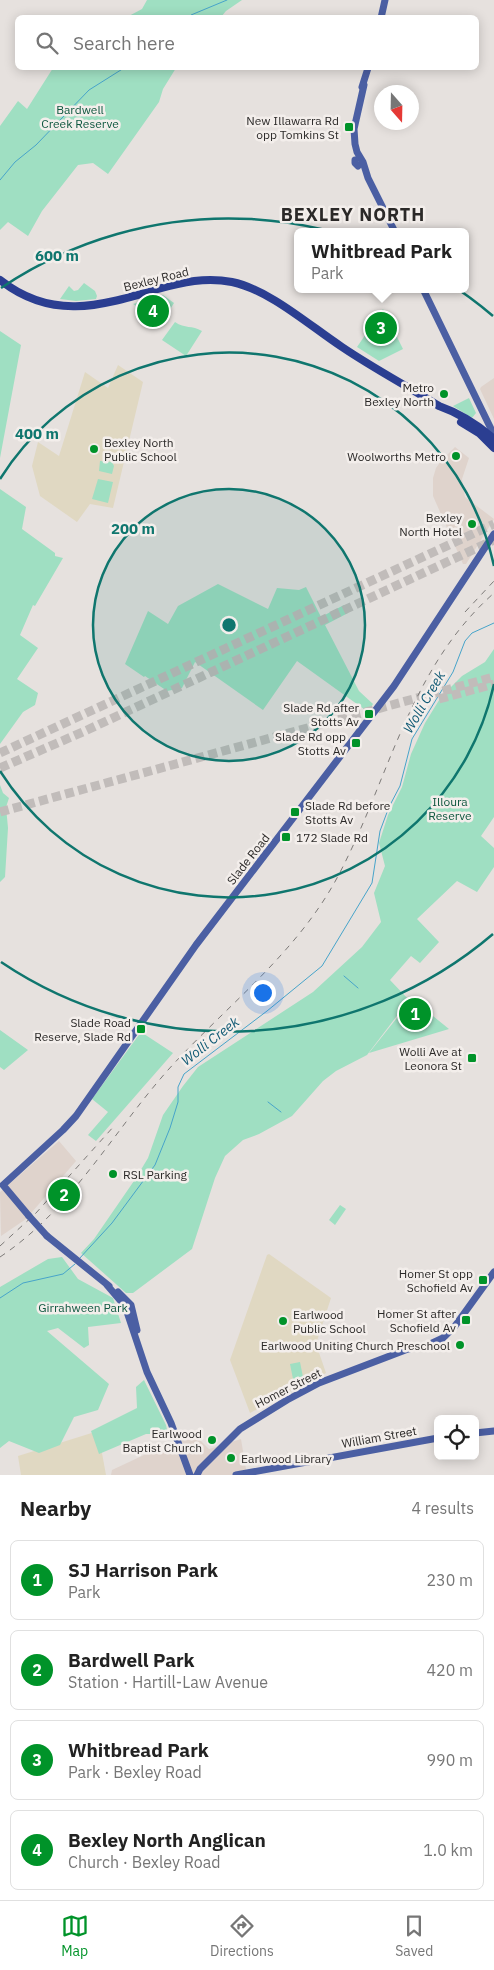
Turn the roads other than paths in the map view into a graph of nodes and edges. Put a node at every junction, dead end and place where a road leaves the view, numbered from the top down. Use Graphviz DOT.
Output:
graph roads {
  1 [pos="385,0"];
  2 [pos="382,15"];
  3 [pos="368,70"];
  4 [pos="393,228"];
  5 [pos="0,280"];
  6 [pos="425,293"];
  7 [pos="478,405"];
  8 [pos="439,406"];
  9 [pos="477,425"];
  10 [pos="494,437"];
  11 [pos="494,448"];
  12 [pos="494,534"];
  13 [pos="494,1272"];
  14 [pos="494,1431"];
  15 [pos="479,1433"];
  16 [pos="434,1439"];
  17 [pos="190,1475"];
  18 [pos="198,1475"];
  19 [pos="236,1475"];
  1 -- 2 [label="main road"];
  3 -- 4 [label="main road"];
  5 -- 8 [label="main road, Bexley Road"];
  6 -- 7 [label="main road"];
  7 -- 9 [label="main road"];
  7 -- 10 [label="main road"];
  8 -- 9 [label="main road, Bexley Road"];
  8 -- 9 [label="main road, Bexley Road"];
  9 -- 10 [label="main road, Bexley Road"];
  9 -- 11 [label="main road, Bexley Road"];
  12 -- 17 [label="main road, Slade Road, bridge"];
  13 -- 18 [label="main road, Homer Street"];
  14 -- 15 [label="main road"];
  16 -- 19 [label="main road, William Street"];
}
